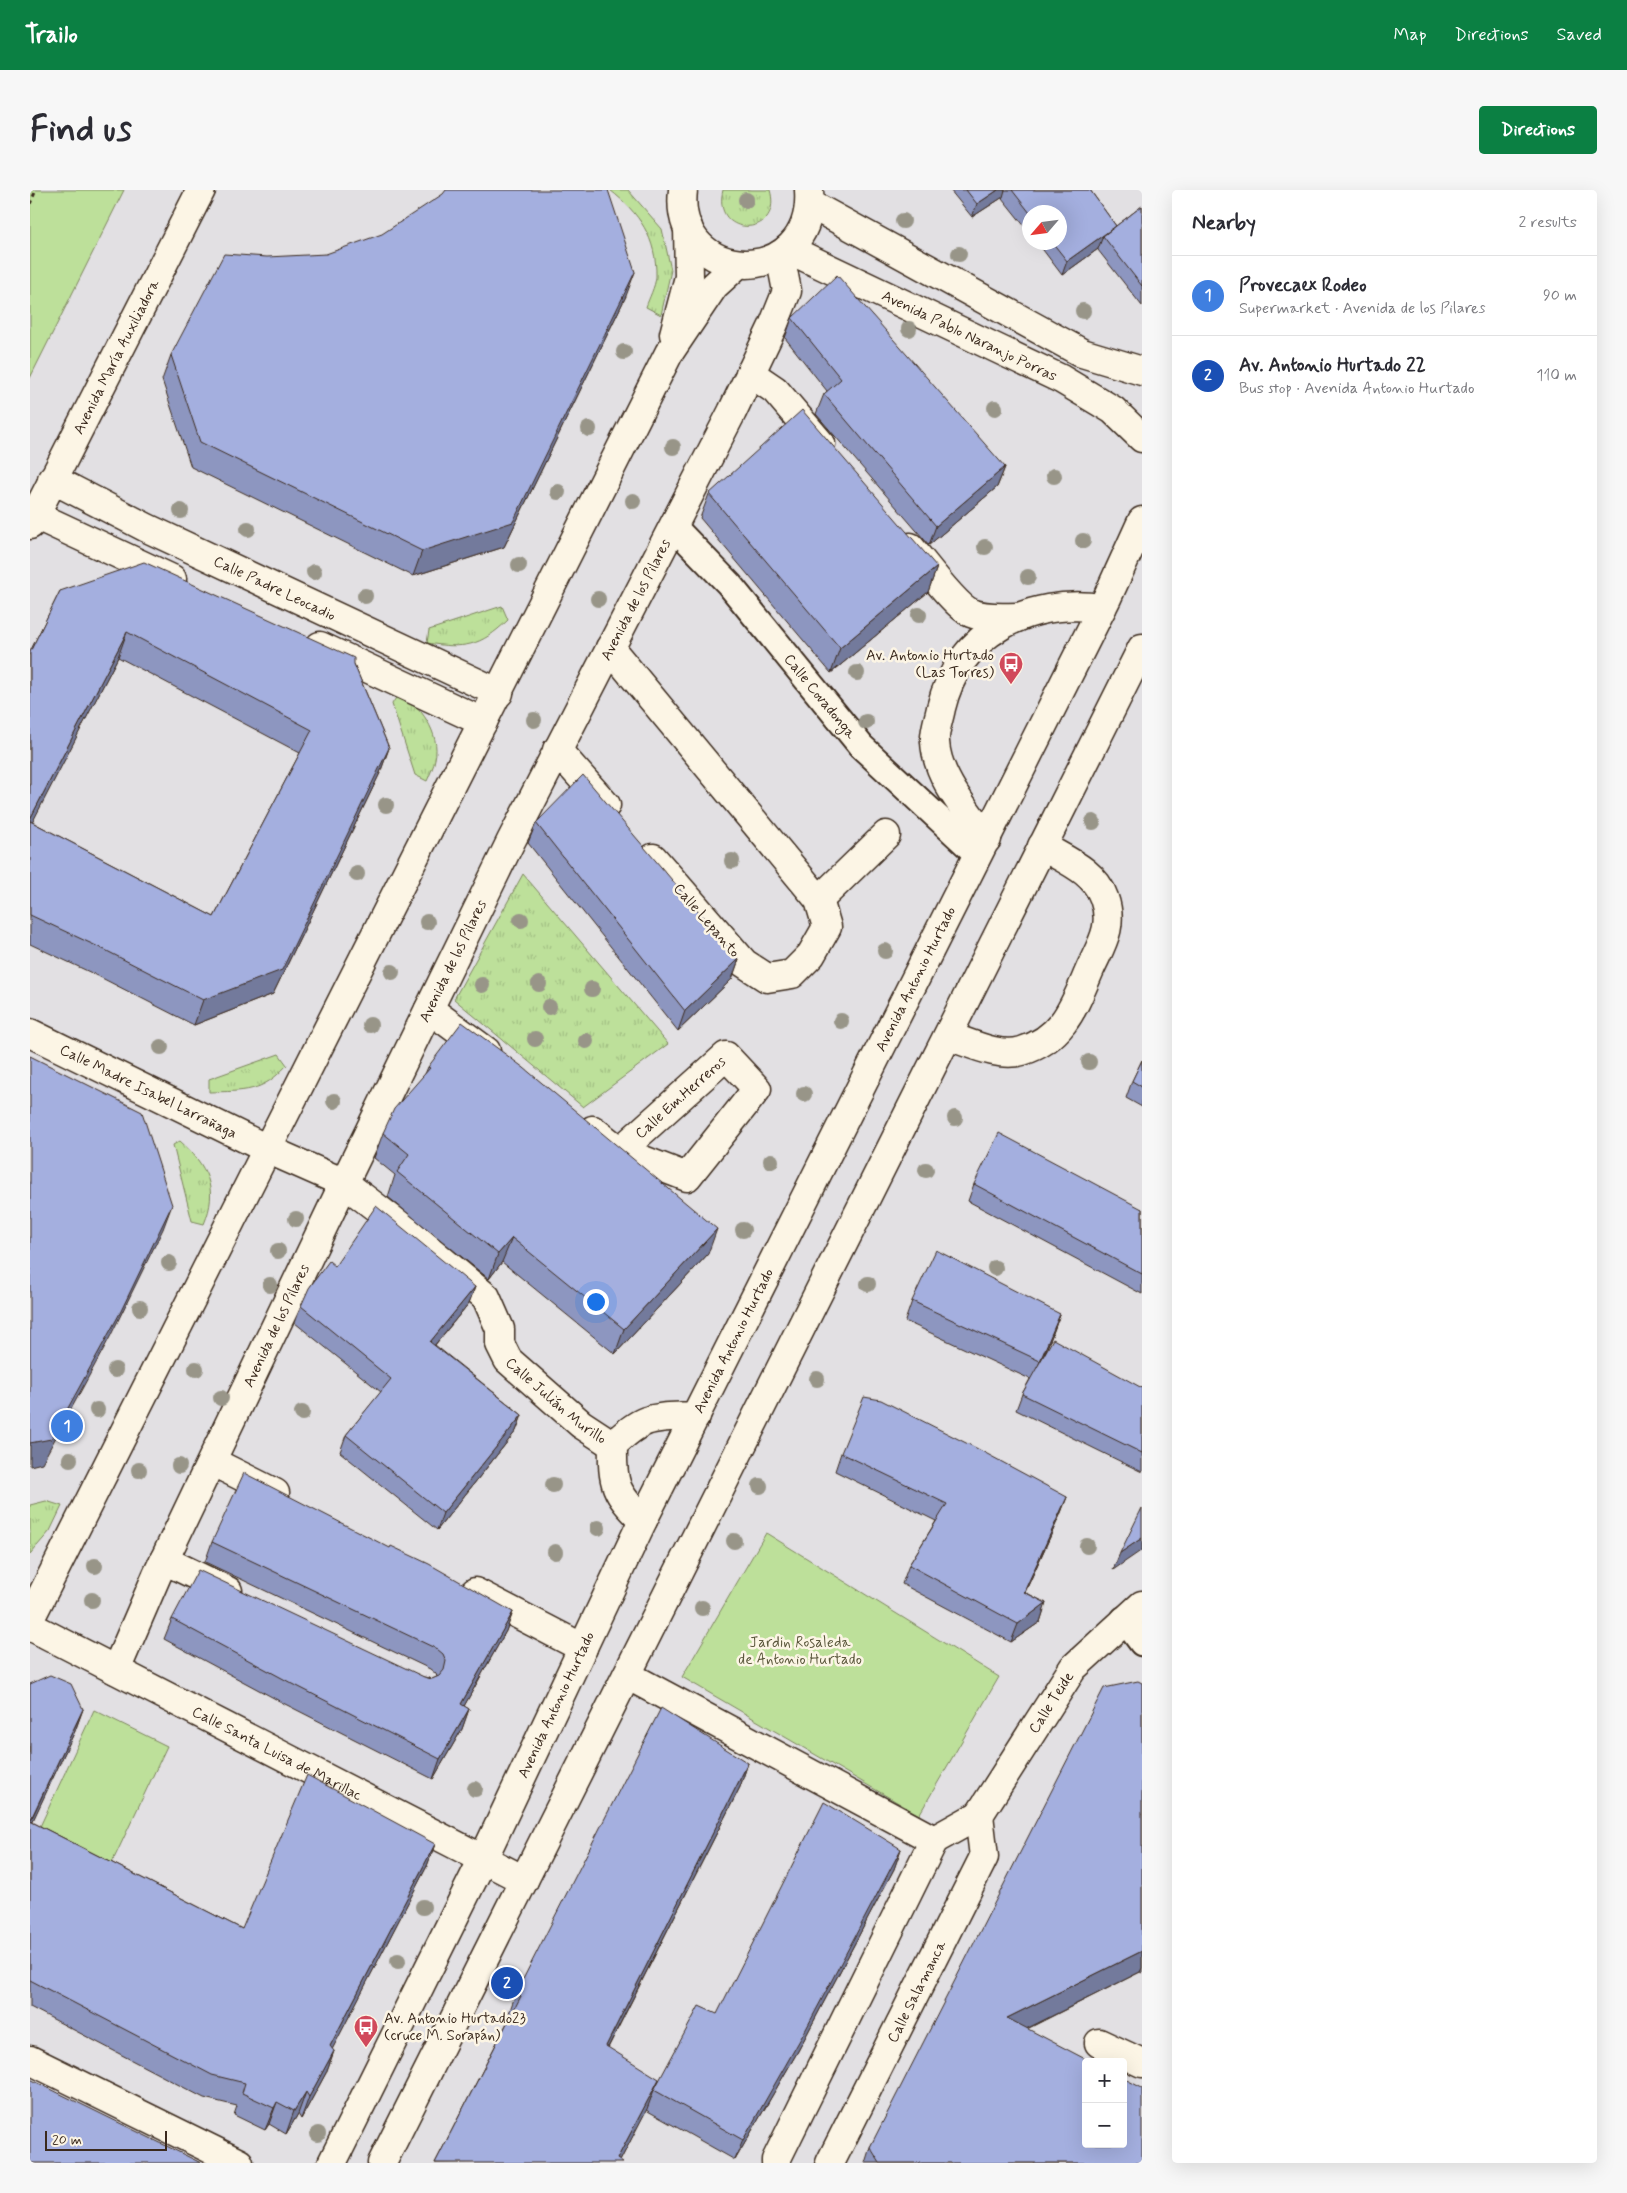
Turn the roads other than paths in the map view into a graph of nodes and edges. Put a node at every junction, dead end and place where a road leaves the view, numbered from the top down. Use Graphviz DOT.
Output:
graph roads {
  1 [pos="201,190"];
  2 [pos="678,192"];
  3 [pos="810,197"];
  4 [pos="688,227"];
  5 [pos="784,252"];
  6 [pos="737,265"];
  7 [pos="669,353"];
  8 [pos="1142,371"];
  9 [pos="750,373"];
  10 [pos="1142,438"];
  11 [pos="839,465"];
  12 [pos="52,479"];
  13 [pos="32,520"];
  14 [pos="1142,522"];
  15 [pos="891,525"];
  16 [pos="673,526"];
  17 [pos="197,590"];
  18 [pos="1102,608"];
  19 [pos="1018,617"];
  20 [pos="295,635"];
  21 [pos="610,648"];
  22 [pos="1142,648"];
  23 [pos="499,694"];
  24 [pos="483,722"];
  25 [pos="557,750"];
  26 [pos="886,836"];
  27 [pos="1042,846"];
  28 [pos="982,847"];
  29 [pos="819,900"];
  30 [pos="429,1009"];
  31 [pos="30,1033"];
  32 [pos="948,1036"];
  33 [pos="509,1068"];
  34 [pos="573,1115"];
  35 [pos="267,1149"];
  36 [pos="620,1151"];
  37 [pos="344,1183"];
  38 [pos="696,1416"];
  39 [pos="613,1445"];
  40 [pos="213,1462"];
  41 [pos="298,1504"];
  42 [pos="644,1520"];
  43 [pos="164,1560"];
  44 [pos="455,1583"];
  45 [pos="254,1603"];
  46 [pos="1133,1612"];
  47 [pos="30,1619"];
  48 [pos="30,1626"];
  49 [pos="1142,1643"];
  50 [pos="583,1648"];
  51 [pos="116,1670"];
  52 [pos="627,1675"];
  53 [pos="979,1815"];
  54 [pos="934,1840"];
  55 [pos="483,1859"];
  56 [pos="524,1880"];
  57 [pos="1099,2043"];
  58 [pos="30,2060"];
  59 [pos="1142,2063"];
  60 [pos="239,2163"];
  61 [pos="332,2163"];
  62 [pos="382,2163"];
  63 [pos="776,2163"];
  64 [pos="830,2163"];
  1 -- 12 [label="street, Avenida María Auxiliadora"];
  2 -- 4 [label="street"];
  3 -- 5 [label="street"];
  3 -- 8 [label="street"];
  4 -- 6 [label="street"];
  4 -- 7 [label="street"];
  5 -- 6 [label="street"];
  5 -- 9 [label="street, Avenida de los Pilares"];
  5 -- 10 [label="street, Avenida Pablo Naranjo Porras"];
  6 -- 7 [label="street"];
  7 -- 23 [label="street"];
  9 -- 11 [label="street"];
  9 -- 16 [label="street, Avenida de los Pilares"];
  12 -- 13 [label="street, Avenida María Auxiliadora"];
  12 -- 23 [label="street, Calle Padre Leocadio"];
  13 -- 17 [label="street"];
  14 -- 18 [label="street, Avenida Antonio Hurtado"];
  15 -- 19 [label="street"];
  16 -- 21 [label="street, Avenida de los Pilares"];
  16 -- 28 [label="street, Calle Covadonga"];
  18 -- 19 [label="street"];
  18 -- 28 [label="street, Avenida Antonio Hurtado"];
  19 -- 28 [label="street"];
  20 -- 24 [label="street"];
  21 -- 25 [label="street, Avenida de los Pilares"];
  21 -- 29 [label="street, Calle Lepanto"];
  22 -- 27 [label="street"];
  23 -- 24 [label="street"];
  24 -- 35 [label="street"];
  25 -- 29 [label="street, Calle Lepanto"];
  25 -- 30 [label="street, Avenida de los Pilares"];
  26 -- 29 [label="street"];
  27 -- 32 [label="street"];
  27 -- 32 [label="street"];
  28 -- 38 [label="street, Avenida Antonio Hurtado"];
  30 -- 33 [label="street"];
  30 -- 37 [label="street, Avenida de los Pilares"];
  31 -- 35 [label="street, Calle Madre Isabel Larrañaga"];
  32 -- 52 [label="street"];
  34 -- 36 [label="street, Calle Em.Herreros"];
  35 -- 37 [label="street, Calle Madre Isabel Larrañaga"];
  35 -- 47 [label="street"];
  36 -- 36 [label="street, Calle Em.Herreros"];
  37 -- 39 [label="street, Calle Julián Murillo"];
  37 -- 40 [label="street, Avenida de los Pilares"];
  38 -- 39 [label="street"];
  38 -- 42 [label="street, Avenida Antonio Hurtado"];
  39 -- 42 [label="street"];
  40 -- 41 [label="street"];
  40 -- 43 [label="street, Avenida de los Pilares"];
  42 -- 50 [label="street, Avenida Antonio Hurtado"];
  43 -- 45 [label="street"];
  43 -- 51 [label="street, Avenida de los Pilares"];
  44 -- 50 [label="street"];
  46 -- 49 [label="street"];
  46 -- 53 [label="street, Calle Teide"];
  48 -- 51 [label="street, Calle Santa Luisa de Marillac"];
  50 -- 55 [label="street, Avenida Antonio Hurtado"];
  51 -- 55 [label="street, Calle Santa Luisa de Marillac"];
  52 -- 54 [label="street"];
  52 -- 56 [label="street"];
  53 -- 54 [label="street"];
  53 -- 64 [label="street, Calle Salamanca"];
  54 -- 63 [label="street"];
  55 -- 56 [label="street, Calle Santa Luisa de Marillac"];
  55 -- 61 [label="street, Avenida Antonio Hurtado"];
  56 -- 62 [label="street"];
  57 -- 59 [label="street"];
  58 -- 60 [label="street"];
}
